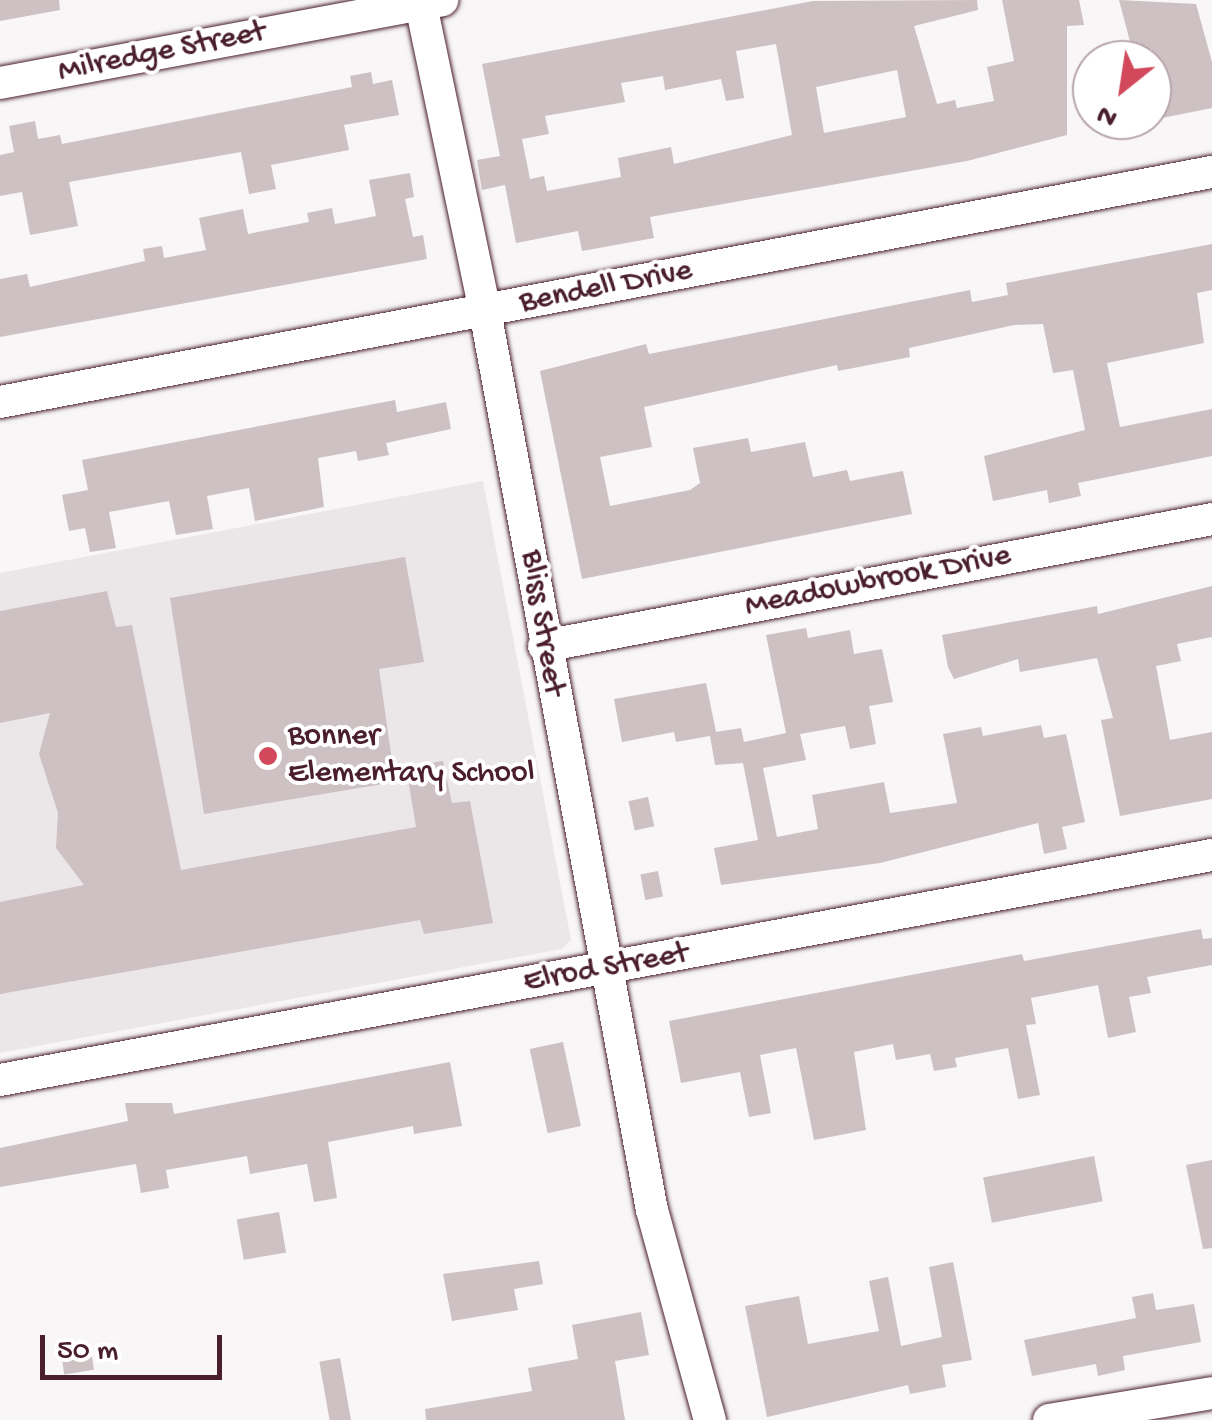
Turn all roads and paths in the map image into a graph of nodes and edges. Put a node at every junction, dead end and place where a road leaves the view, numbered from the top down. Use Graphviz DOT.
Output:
graph roads {
  1 [pos="428,1"];
  2 [pos="0,83"];
  3 [pos="1212,172"];
  4 [pos="486,312"];
  5 [pos="0,402"];
  6 [pos="1212,519"];
  7 [pos="544,646"];
  8 [pos="1212,855"];
  9 [pos="608,969"];
  10 [pos="0,1080"];
  11 [pos="1212,1394"];
  12 [pos="710,1420"];
  13 [pos="1049,1420"];
  1 -- 2 [label="street, Milredge Street"];
  1 -- 4 [label="street, Bliss Street"];
  3 -- 4 [label="street, Bendell Drive"];
  4 -- 5 [label="street, Bendell Drive"];
  4 -- 7 [label="street, Bliss Street"];
  6 -- 7 [label="street, Meadowbrook Drive"];
  7 -- 9 [label="street, Bliss Street"];
  8 -- 9 [label="street, Elrod Street"];
  9 -- 10 [label="street, Elrod Street"];
  9 -- 12 [label="street, Bliss Street"];
  11 -- 13 [label="street"];
}
